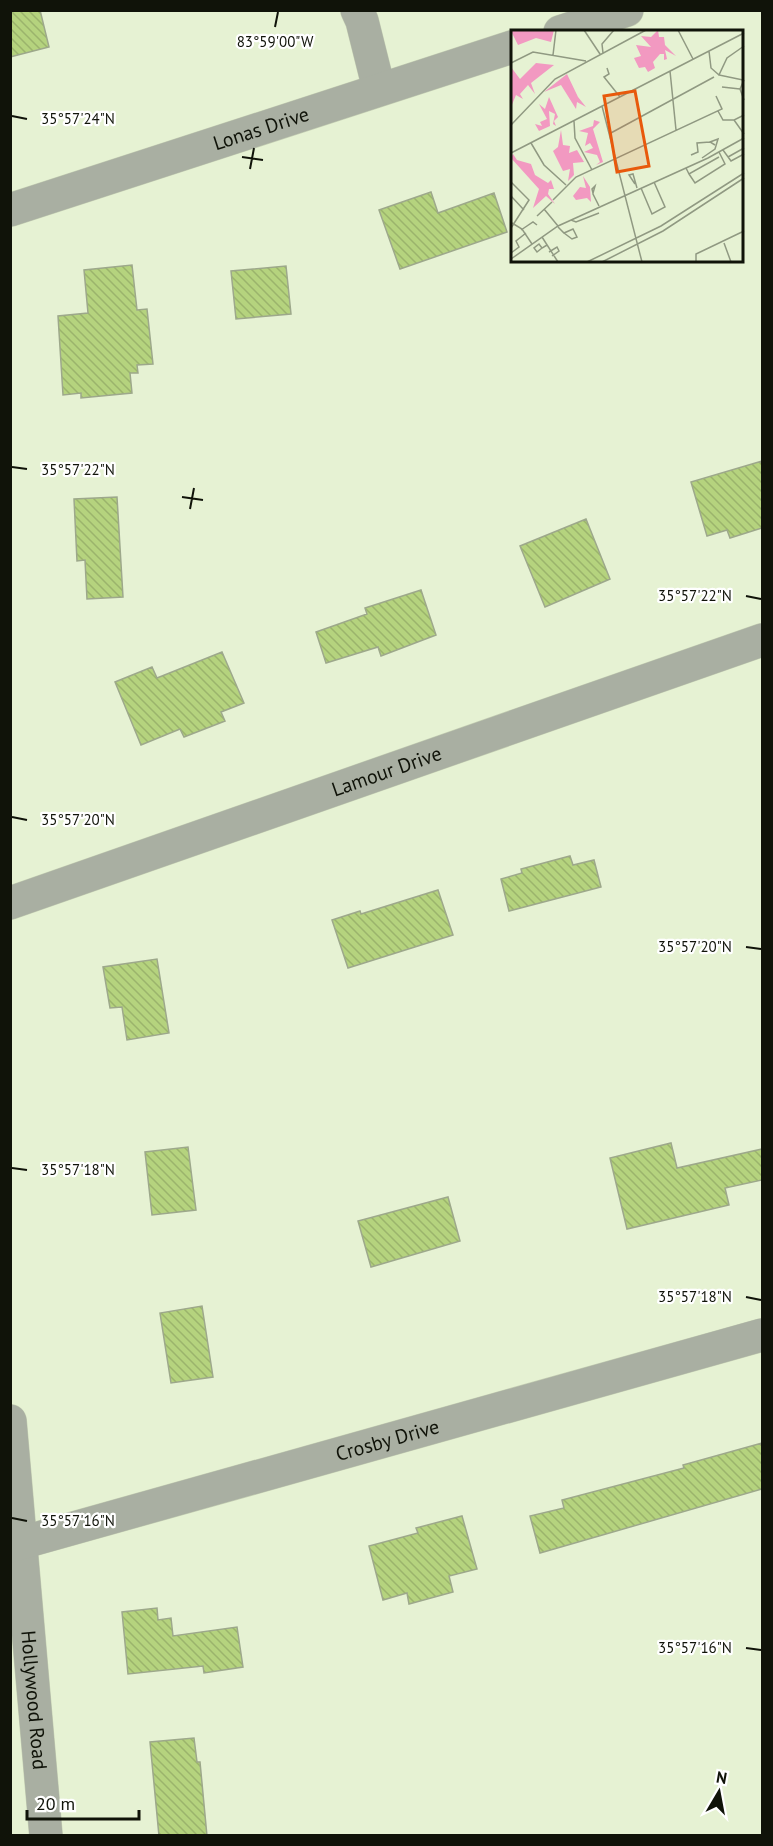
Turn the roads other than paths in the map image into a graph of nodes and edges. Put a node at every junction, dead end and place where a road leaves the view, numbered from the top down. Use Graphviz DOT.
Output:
graph roads {
  1 [pos="357,10"];
  2 [pos="627,10"];
  3 [pos="566,30"];
  4 [pos="511,47"];
  5 [pos="379,89"];
  6 [pos="10,210"];
  7 [pos="762,640"];
  8 [pos="10,903"];
  9 [pos="762,1335"];
  10 [pos="10,1421"];
  11 [pos="16,1544"];
  12 [pos="46,1836"];
  1 -- 5 [label="street"];
  2 -- 3 [label="street"];
  4 -- 5 [label="street, Lonas Drive"];
  5 -- 6 [label="street, Lonas Drive"];
  7 -- 8 [label="street, Lamour Drive"];
  9 -- 11 [label="street, Crosby Drive"];
  10 -- 11 [label="street, Hollywood Road"];
  11 -- 12 [label="street, Hollywood Road"];
}
